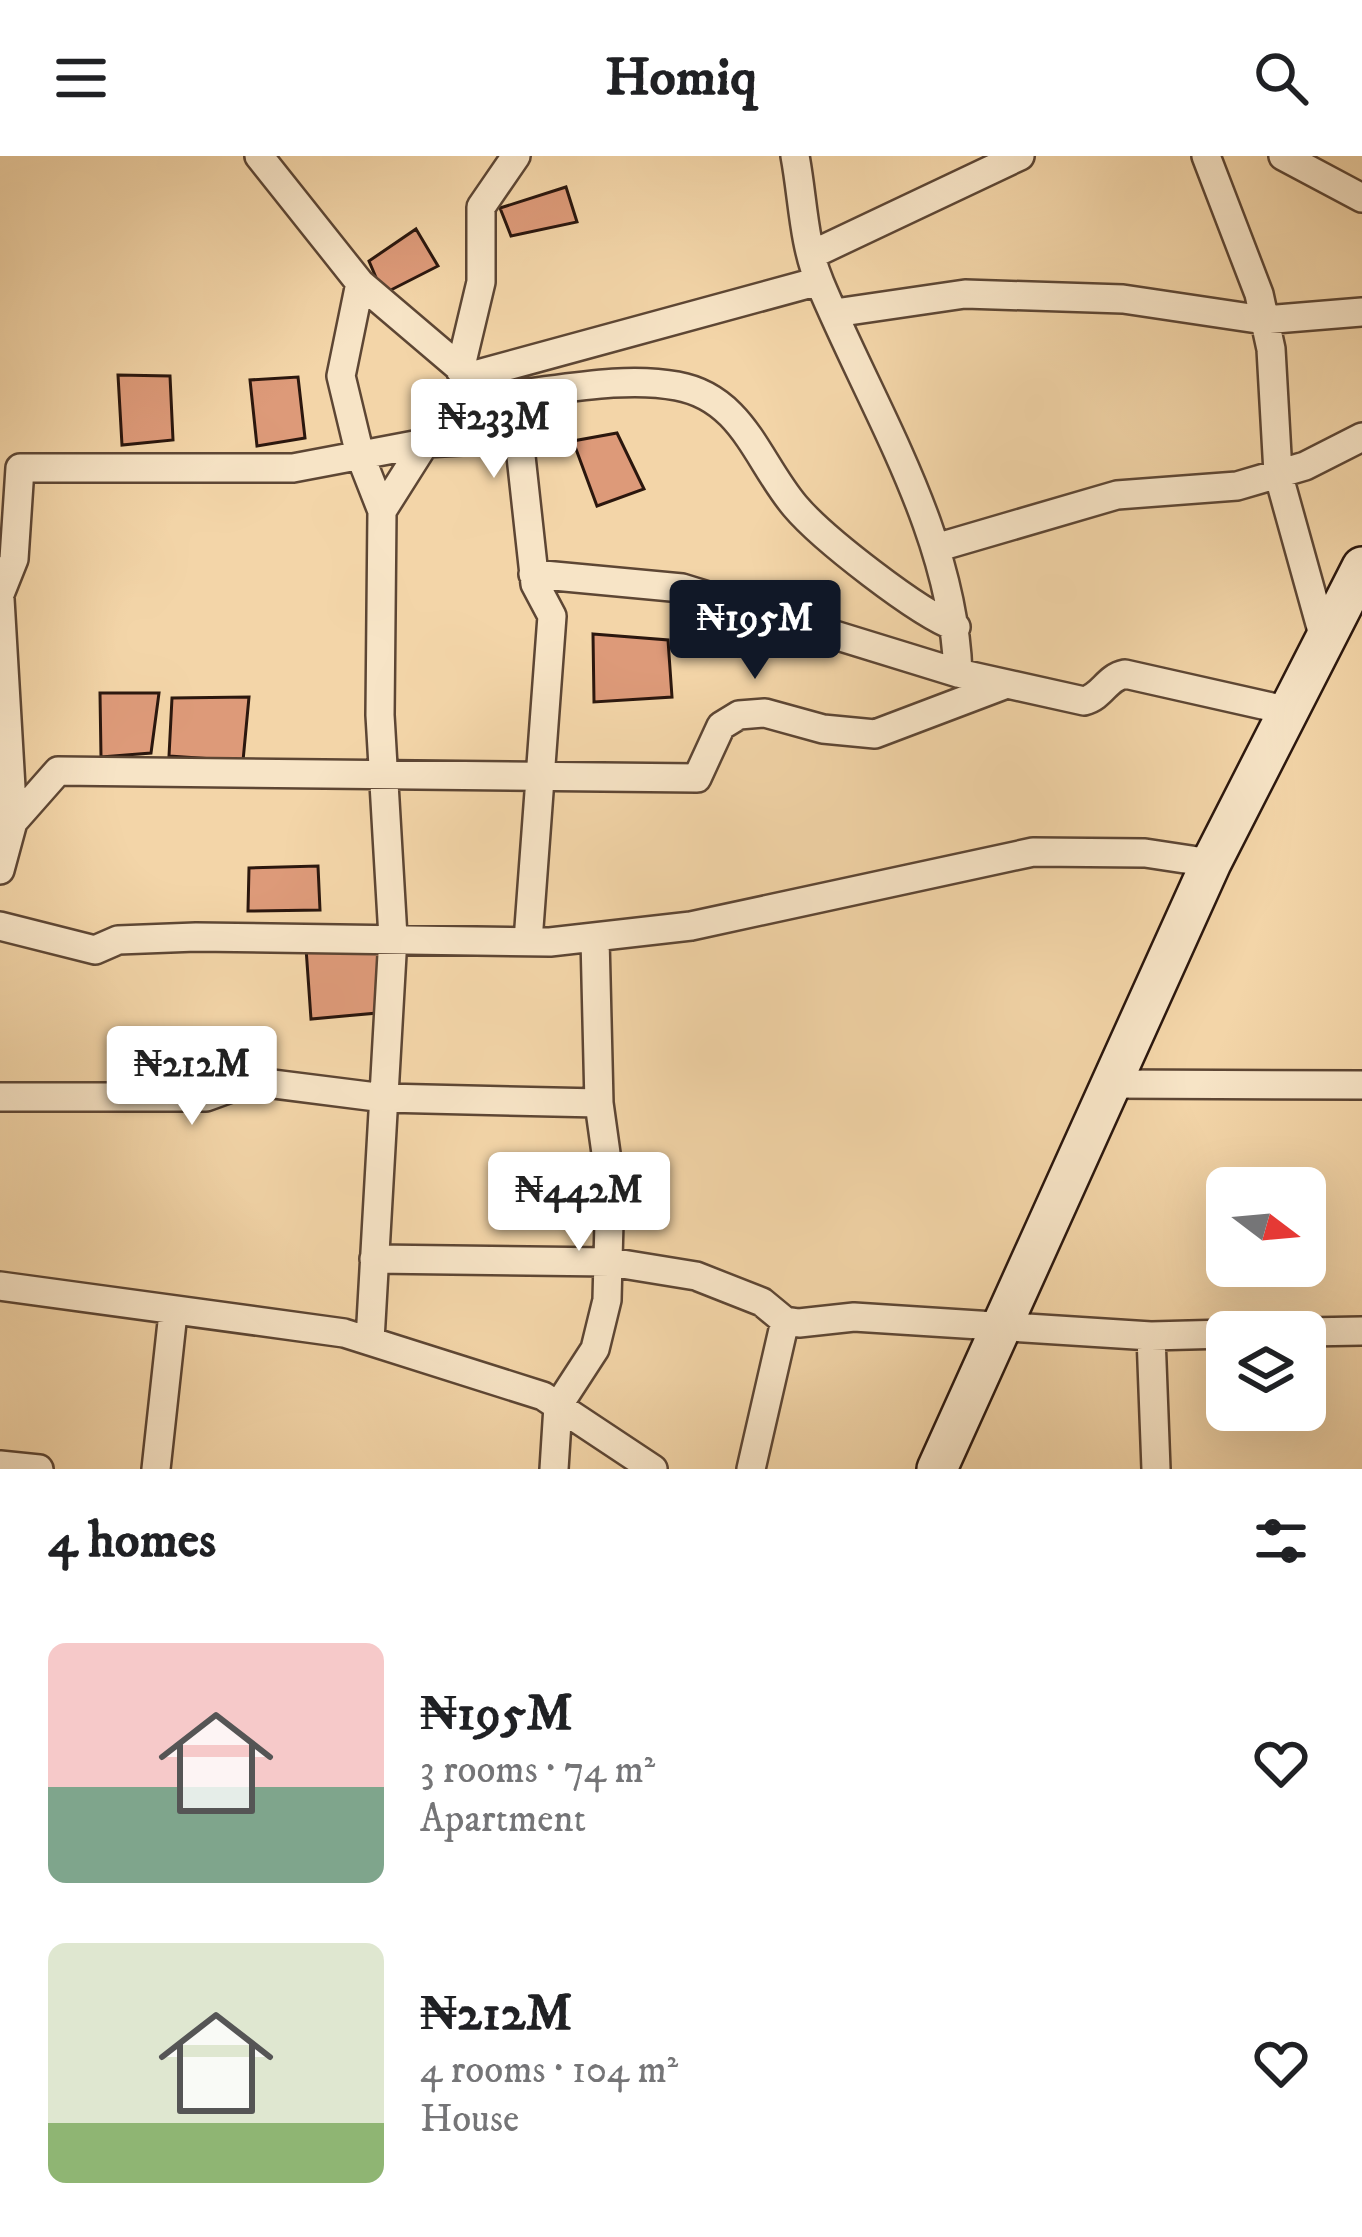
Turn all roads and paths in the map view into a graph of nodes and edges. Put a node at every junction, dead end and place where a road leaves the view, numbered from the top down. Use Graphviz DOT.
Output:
graph roads {
  1 [pos="259,156"];
  2 [pos="516,156"];
  3 [pos="795,156"];
  4 [pos="1020,156"];
  5 [pos="1206,156"];
  6 [pos="1283,156"];
  7 [pos="1362,198"];
  8 [pos="815,268"];
  9 [pos="360,283"];
  10 [pos="1362,312"];
  11 [pos="836,314"];
  12 [pos="1264,320"];
  13 [pos="464,374"];
  14 [pos="494,397"];
  15 [pos="1362,437"];
  16 [pos="519,438"];
  17 [pos="425,443"];
  18 [pos="360,455"];
  19 [pos="1278,473"];
  20 [pos="382,511"];
  21 [pos="939,547"];
  22 [pos="1362,567"];
  23 [pos="533,574"];
  24 [pos="0,597"];
  25 [pos="956,627"];
  26 [pos="1325,642"];
  27 [pos="958,673"];
  28 [pos="1006,684"];
  29 [pos="3,696"];
  30 [pos="1289,711"];
  31 [pos="384,774"];
  32 [pos="538,776"];
  33 [pos="13,822"];
  34 [pos="1211,863"];
  35 [pos="0,870"];
  36 [pos="0,926"];
  37 [pos="393,937"];
  38 [pos="595,938"];
  39 [pos="528,941"];
  40 [pos="1112,1084"];
  41 [pos="1362,1084"];
  42 [pos="0,1097"];
  43 [pos="384,1098"];
  44 [pos="599,1103"];
  45 [pos="374,1259"];
  46 [pos="610,1262"];
  47 [pos="0,1286"];
  48 [pos="172,1313"];
  49 [pos="785,1321"];
  50 [pos="999,1324"];
  51 [pos="1362,1331"];
  52 [pos="1326,1332"];
  53 [pos="1206,1335"];
  54 [pos="1151,1336"];
  55 [pos="370,1340"];
  56 [pos="558,1406"];
  57 [pos="0,1465"];
  58 [pos="39,1469"];
  59 [pos="156,1469"];
  60 [pos="554,1469"];
  61 [pos="653,1469"];
  62 [pos="751,1469"];
  63 [pos="937,1469"];
  64 [pos="1156,1469"];
  1 -- 9 [label="street"];
  2 -- 13 [label="street"];
  3 -- 8 [label="street"];
  4 -- 8 [label="street"];
  5 -- 12 [label="street"];
  6 -- 7 [label="street"];
  8 -- 11 [label="street"];
  8 -- 13 [label="street"];
  9 -- 13 [label="street"];
  9 -- 18 [label="street"];
  10 -- 12 [label="street"];
  11 -- 12 [label="street"];
  11 -- 21 [label="street"];
  12 -- 19 [label="street"];
  13 -- 14 [label="street"];
  14 -- 16 [label="street"];
  14 -- 25 [label="street"];
  15 -- 19 [label="street"];
  16 -- 17 [label="street"];
  16 -- 23 [label="street"];
  17 -- 18 [label="street"];
  17 -- 20 [label="street"];
  18 -- 20 [label="street"];
  18 -- 24 [label="street"];
  19 -- 21 [label="street"];
  19 -- 26 [label="street"];
  20 -- 31 [label="street"];
  21 -- 25 [label="street"];
  22 -- 26 [label="main road"];
  23 -- 27 [label="street"];
  23 -- 32 [label="street"];
  24 -- 29 [label="street"];
  25 -- 27 [label="street"];
  26 -- 30 [label="main road"];
  27 -- 28 [label="street"];
  28 -- 30 [label="street"];
  28 -- 32 [label="street"];
  29 -- 33 [label="street"];
  30 -- 34 [label="main road"];
  31 -- 32 [label="street"];
  31 -- 33 [label="street"];
  31 -- 37 [label="street"];
  32 -- 39 [label="street"];
  33 -- 35 [label="street"];
  34 -- 38 [label="street"];
  34 -- 40 [label="main road"];
  36 -- 37 [label="street"];
  37 -- 39 [label="street"];
  37 -- 43 [label="street"];
  38 -- 39 [label="street"];
  38 -- 44 [label="street"];
  40 -- 41 [label="street"];
  40 -- 50 [label="main road"];
  42 -- 43 [label="street"];
  43 -- 44 [label="street"];
  43 -- 45 [label="street"];
  44 -- 46 [label="street"];
  45 -- 46 [label="street"];
  45 -- 55 [label="street"];
  46 -- 49 [label="street"];
  46 -- 56 [label="street"];
  47 -- 48 [label="street"];
  48 -- 55 [label="street"];
  48 -- 59 [label="street"];
  49 -- 50 [label="street"];
  49 -- 62 [label="street"];
  50 -- 54 [label="street"];
  50 -- 63 [label="main road"];
  51 -- 52 [label="street"];
  53 -- 54 [label="street"];
  54 -- 64 [label="street"];
  55 -- 56 [label="street"];
  56 -- 60 [label="street"];
  56 -- 61 [label="street"];
  57 -- 58 [label="street"];
}
